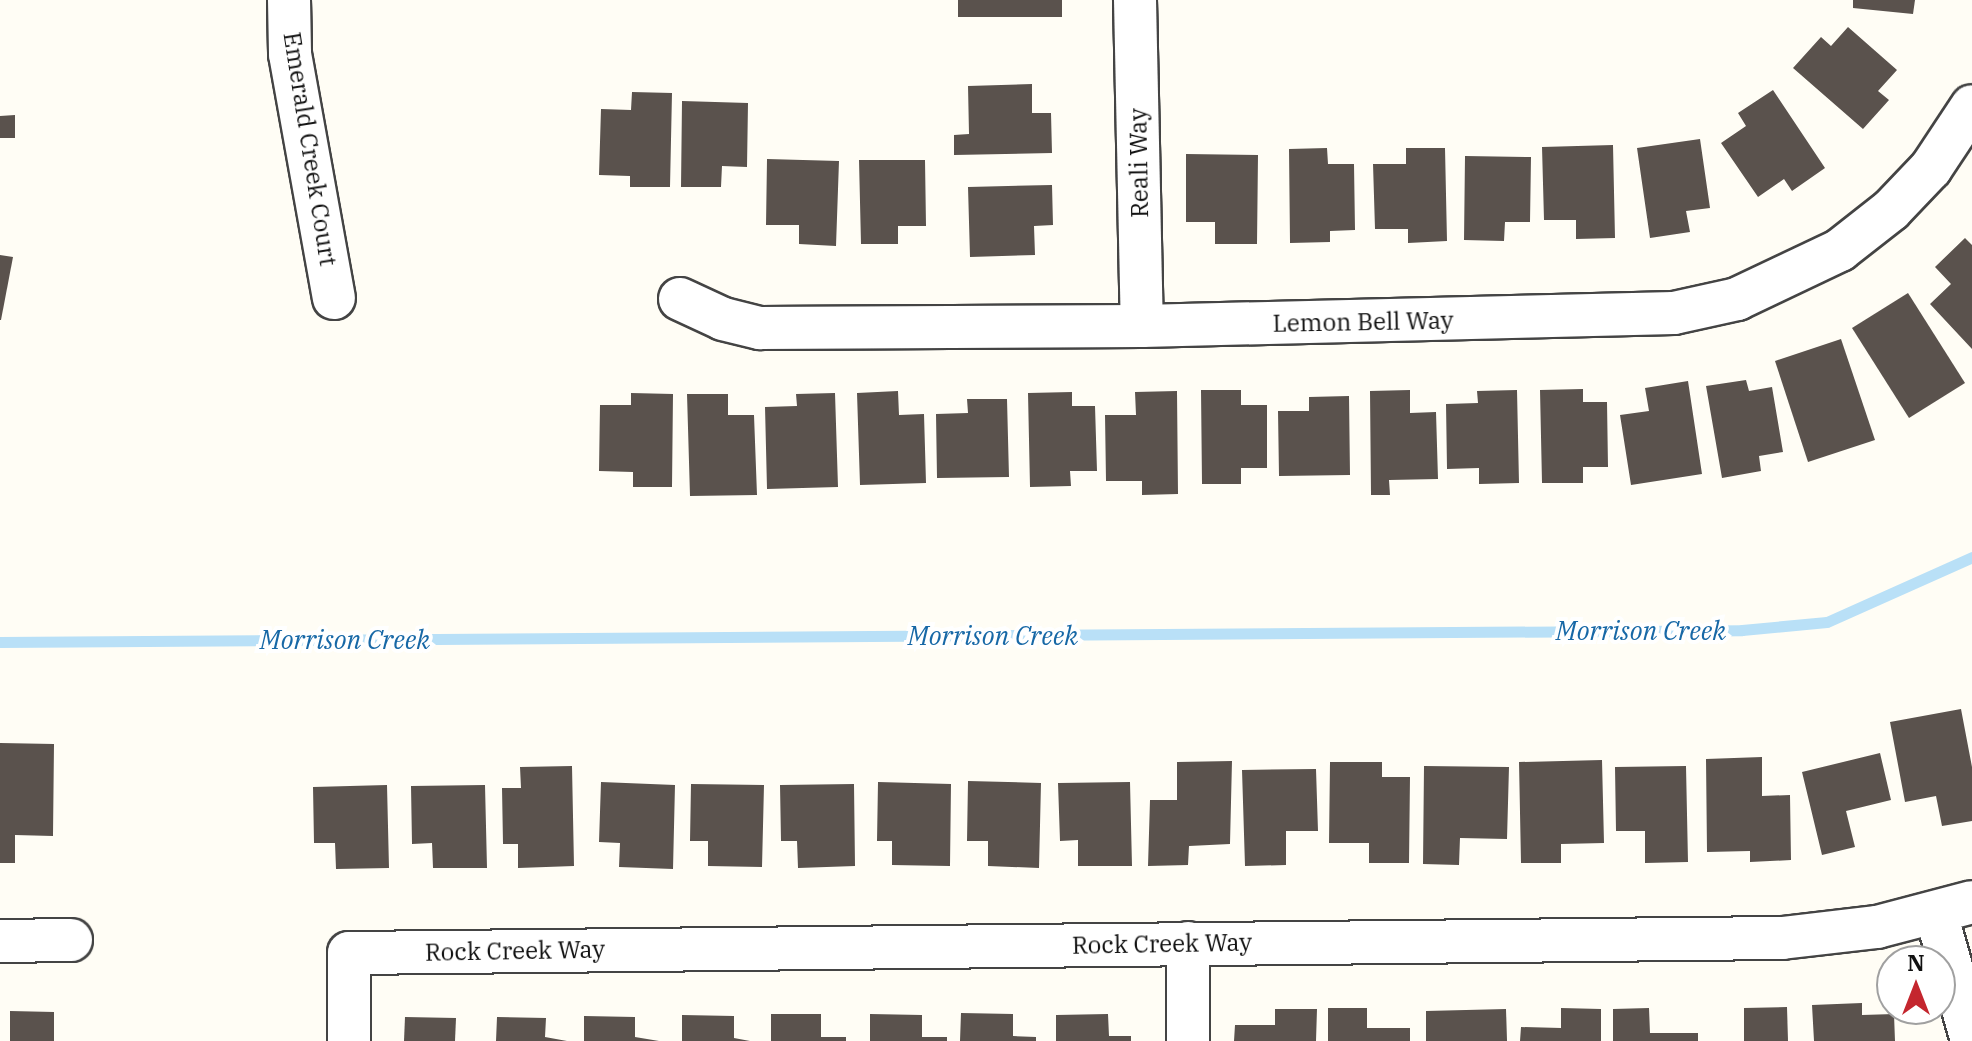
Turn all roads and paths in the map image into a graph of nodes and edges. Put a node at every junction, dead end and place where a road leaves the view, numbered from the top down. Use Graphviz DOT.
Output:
graph roads {
  1 [pos="289,0"];
  2 [pos="1135,0"];
  3 [pos="1972,106"];
  4 [pos="334,298"];
  5 [pos="680,299"];
  6 [pos="1142,326"];
  7 [pos="1954,908"];
  8 [pos="71,940"];
  9 [pos="0,941"];
  10 [pos="1188,943"];
  11 [pos="1972,1040"];
  12 [pos="349,1041"];
  13 [pos="1188,1041"];
  1 -- 4 [label="street, Emerald Creek Court"];
  2 -- 6 [label="street, Reali Way"];
  3 -- 6 [label="street, Lemon Bell Way"];
  5 -- 6 [label="street, Lemon Bell Way"];
  7 -- 10 [label="street, Rock Creek Way"];
  7 -- 11 [label="street"];
  8 -- 9 [label="street"];
  10 -- 12 [label="street, Rock Creek Way"];
  10 -- 13 [label="street"];
}
